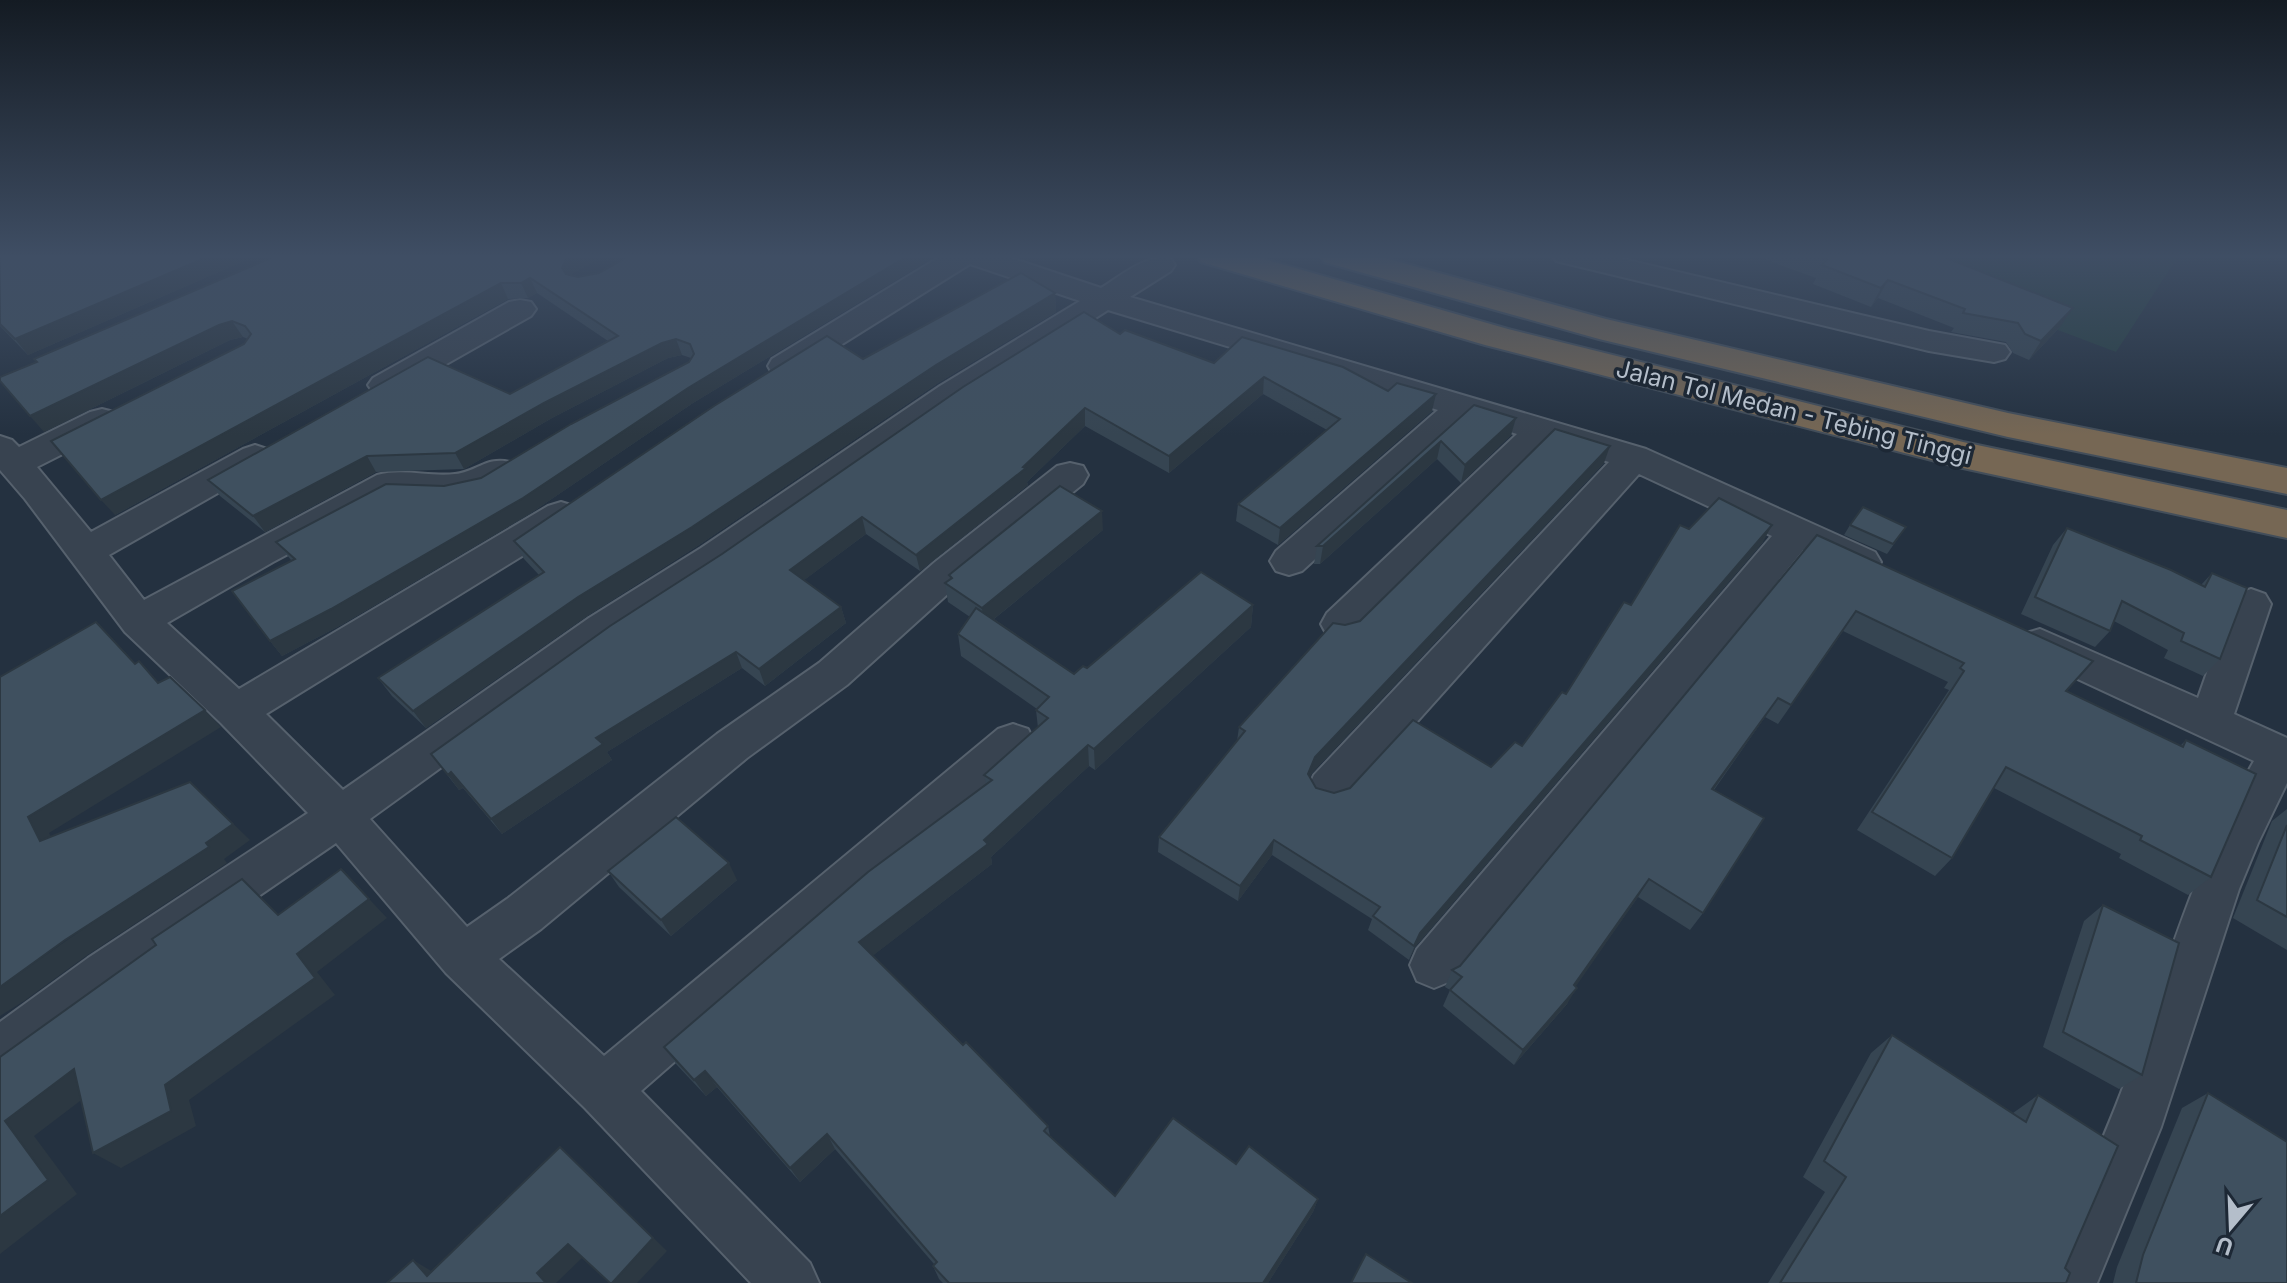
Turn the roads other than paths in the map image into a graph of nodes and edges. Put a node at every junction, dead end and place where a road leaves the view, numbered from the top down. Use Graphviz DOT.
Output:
graph roads {
  1 [pos="510,315"];
  2 [pos="868,315"];
  3 [pos="1078,315"];
  4 [pos="1156,315"];
  5 [pos="1420,315"];
  6 [pos="1552,315"];
  7 [pos="1819,315"];
  8 [pos="1994,352"];
  9 [pos="758,383"];
  10 [pos="361,398"];
  11 [pos="1463,406"];
  12 [pos="129,407"];
  13 [pos="1543,429"];
  14 [pos="278,444"];
  15 [pos="526,453"];
  16 [pos="8,455"];
  17 [pos="1634,457"];
  18 [pos="1070,475"];
  19 [pos="2287,481"];
  20 [pos="583,499"];
  21 [pos="2287,524"];
  22 [pos="1796,533"];
  23 [pos="86,551"];
  24 [pos="1289,561"];
  25 [pos="1891,575"];
  26 [pos="2251,604"];
  27 [pos="139,621"];
  28 [pos="1341,624"];
  29 [pos="2016,633"];
  30 [pos="236,711"];
  31 [pos="2210,722"];
  32 [pos="1013,741"];
  33 [pos="2284,756"];
  34 [pos="1330,788"];
  35 [pos="340,816"];
  36 [pos="463,957"];
  37 [pos="1434,965"];
  38 [pos="0,1053"];
  39 [pos="603,1090"];
  40 [pos="790,1283"];
  41 [pos="2068,1283"];
  1 -- 10 [label="street"];
  2 -- 9 [label="street"];
  3 -- 35 [label="street"];
  4 -- 11 [label="street"];
  5 -- 21 [label="highway, Jalan Tol Medan - Tebing Tinggi"];
  6 -- 19 [label="highway, Jalan Tol Medan - Tebing Tinggi"];
  7 -- 8 [label="street"];
  11 -- 13 [label="street"];
  11 -- 24 [label="street"];
  12 -- 16 [label="street"];
  13 -- 17 [label="street"];
  13 -- 28 [label="street"];
  14 -- 23 [label="street"];
  15 -- 27 [label="street"];
  16 -- 23 [label="street"];
  17 -- 22 [label="street"];
  17 -- 34 [label="street"];
  18 -- 36 [label="street"];
  20 -- 30 [label="street"];
  22 -- 25 [label="street"];
  22 -- 37 [label="street"];
  23 -- 27 [label="street"];
  26 -- 31 [label="street"];
  27 -- 30 [label="street"];
  29 -- 31 [label="street"];
  30 -- 35 [label="street"];
  31 -- 33 [label="street"];
  32 -- 39 [label="street"];
  33 -- 41 [label="street"];
  35 -- 36 [label="street"];
  35 -- 38 [label="street"];
  36 -- 39 [label="street"];
  39 -- 40 [label="street"];
}
